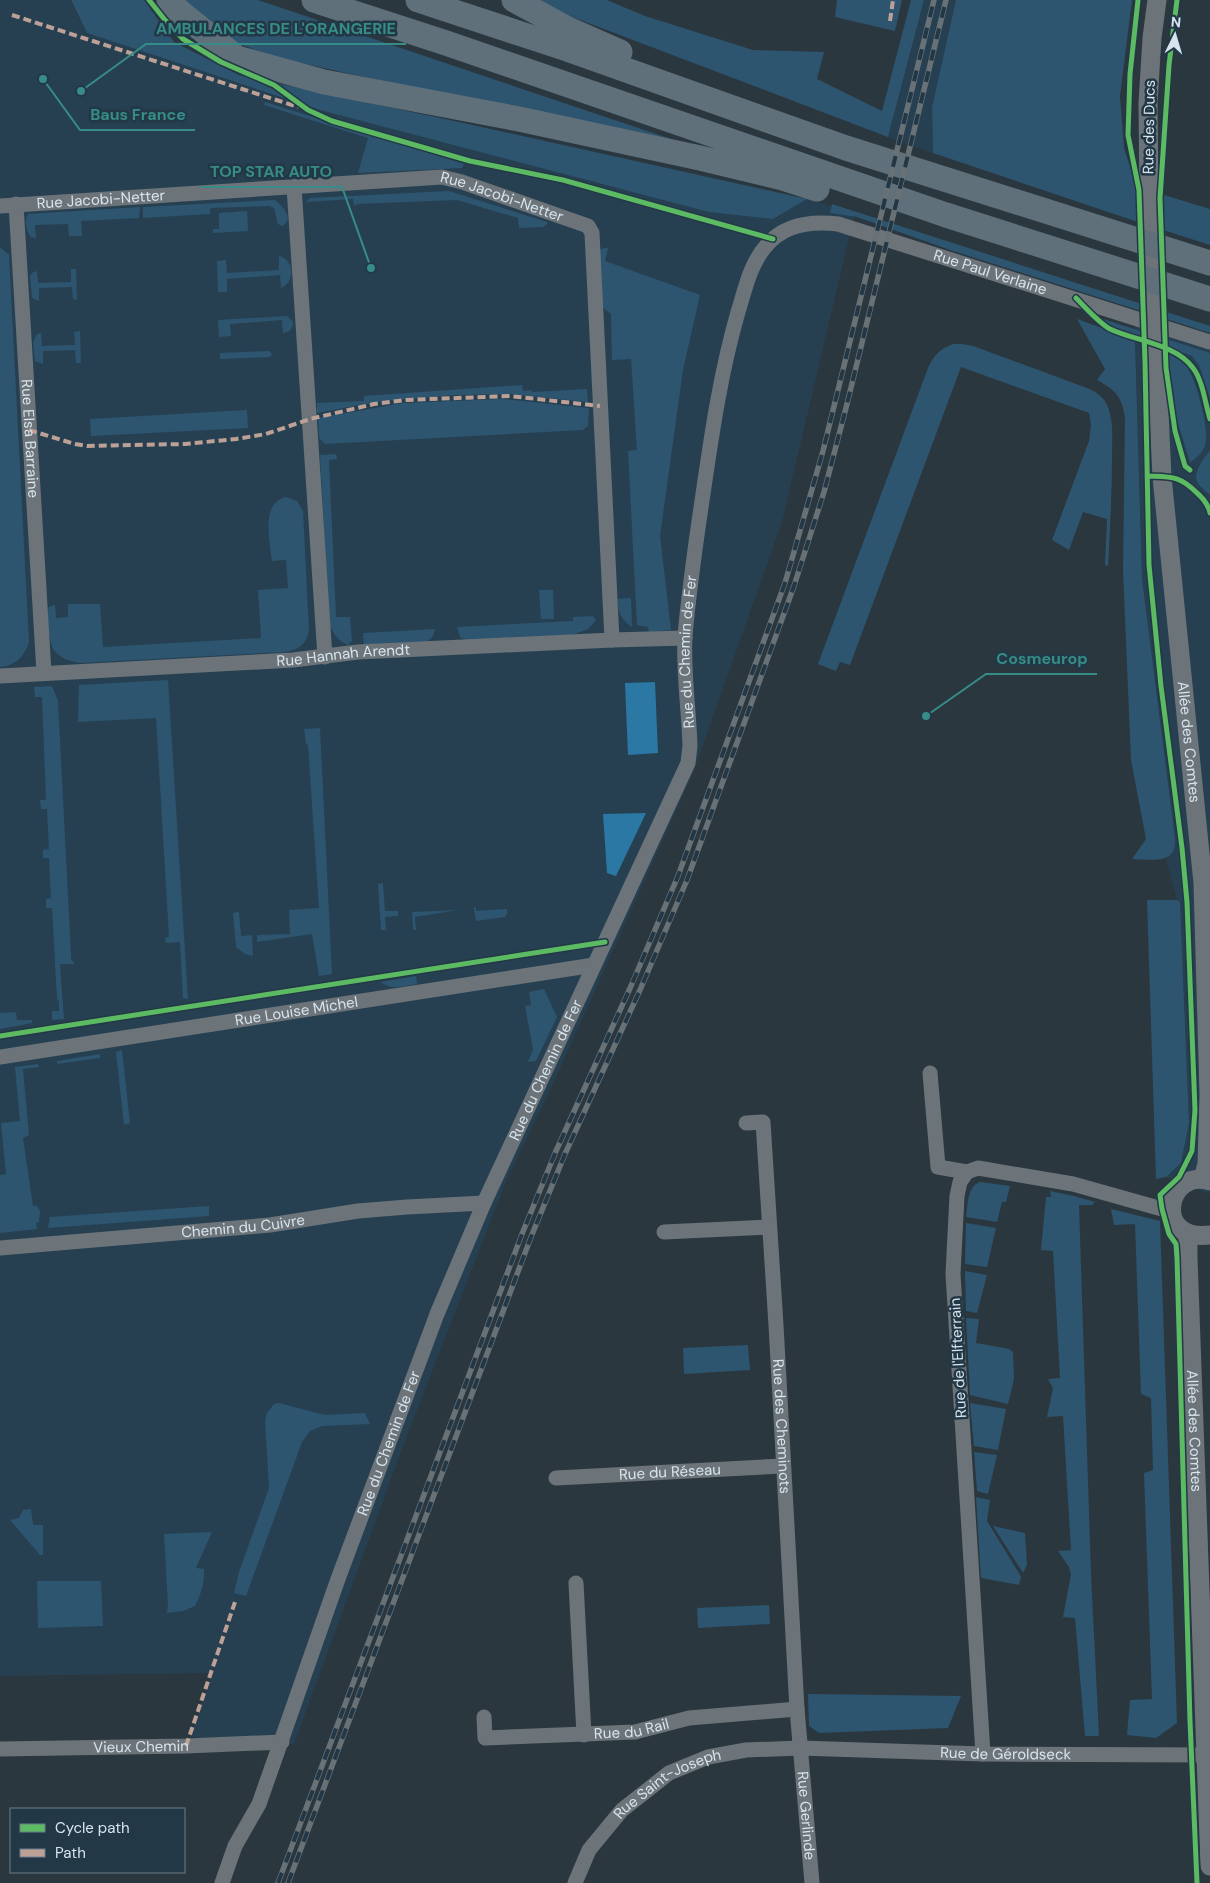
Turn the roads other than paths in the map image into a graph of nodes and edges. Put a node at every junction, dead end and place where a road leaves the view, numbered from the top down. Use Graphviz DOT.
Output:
graph roads {
  1 [pos="169,0"];
  2 [pos="314,0"];
  3 [pos="418,0"];
  4 [pos="514,0"];
  5 [pos="1158,0"];
  6 [pos="846,148"];
  7 [pos="294,187"];
  8 [pos="16,204"];
  9 [pos="0,206"];
  10 [pos="946,215"];
  11 [pos="773,239"];
  12 [pos="1210,263"];
  13 [pos="1210,299"];
  14 [pos="1210,342"];
  15 [pos="1156,366"];
  16 [pos="685,638"];
  17 [pos="612,640"];
  18 [pos="325,657"];
  19 [pos="44,674"];
  20 [pos="0,676"];
  21 [pos="1206,884"];
  22 [pos="594,965"];
  23 [pos="0,1057"];
  24 [pos="930,1073"];
  25 [pos="746,1123"];
  26 [pos="967,1172"];
  27 [pos="1207,1180"];
  28 [pos="484,1203"];
  29 [pos="1170,1209"];
  30 [pos="769,1226"];
  31 [pos="664,1232"];
  32 [pos="1188,1235"];
  33 [pos="1210,1235"];
  34 [pos="0,1248"];
  35 [pos="783,1466"];
  36 [pos="556,1478"];
  37 [pos="576,1583"];
  38 [pos="797,1709"];
  39 [pos="484,1717"];
  40 [pos="584,1735"];
  41 [pos="282,1742"];
  42 [pos="800,1748"];
  43 [pos="0,1749"];
  44 [pos="983,1754"];
  45 [pos="1208,1756"];
  46 [pos="1210,1866"];
  47 [pos="222,1883"];
  48 [pos="575,1883"];
  49 [pos="812,1883"];
  1 -- 10 [label="highway"];
  2 -- 10 [label="highway"];
  3 -- 6 [label="highway"];
  4 -- 6 [label="highway"];
  5 -- 15 [label="street, Rue des Ducs"];
  6 -- 12 [label="highway"];
  7 -- 8 [label="street, Rue Jacobi-Netter"];
  7 -- 17 [label="street, Rue Jacobi-Netter"];
  7 -- 18 [label="street"];
  8 -- 9 [label="street, Rue Jacobi-Netter"];
  8 -- 19 [label="street, Rue Elsa Barraine"];
  10 -- 13 [label="highway"];
  11 -- 14 [label="street, Rue Paul Verlaine"];
  11 -- 16 [label="street, Rue du Chemin de Fer"];
  15 -- 21 [label="street, Allée des Comtes"];
  16 -- 17 [label="street, Rue Hannah Arendt"];
  16 -- 22 [label="street, Rue du Chemin de Fer"];
  17 -- 18 [label="street, Rue Hannah Arendt"];
  18 -- 19 [label="street, Rue Hannah Arendt"];
  19 -- 20 [label="street, Rue Hannah Arendt"];
  21 -- 27 [label="street, Allée des Comtes"];
  22 -- 23 [label="street, Rue Louise Michel"];
  22 -- 28 [label="street, Rue du Chemin de Fer"];
  24 -- 26 [label="street"];
  25 -- 30 [label="street, Rue des Cheminots"];
  26 -- 29 [label="street"];
  26 -- 44 [label="street, Rue de l'Elfterrain"];
  27 -- 29 [label="street"];
  28 -- 34 [label="street, Chemin du Cuivre"];
  28 -- 41 [label="street, Rue du Chemin de Fer"];
  29 -- 32 [label="street"];
  30 -- 31 [label="street"];
  30 -- 35 [label="street, Rue des Cheminots"];
  32 -- 33 [label="street"];
  32 -- 45 [label="street, Allée des Comtes"];
  35 -- 36 [label="street, Rue du Réseau"];
  35 -- 38 [label="street, Rue des Cheminots"];
  37 -- 40 [label="street"];
  38 -- 40 [label="street, Rue du Rail"];
  38 -- 42 [label="street, Rue des Cheminots"];
  39 -- 40 [label="street, Rue du Rail"];
  41 -- 43 [label="street, Vieux Chemin"];
  41 -- 47 [label="street, Rue du Chemin de Fer"];
  42 -- 44 [label="street, Rue de Géroldseck"];
  42 -- 48 [label="street, Rue Saint-Joseph"];
  42 -- 49 [label="street, Rue Gerlinde"];
  44 -- 45 [label="street, Rue de Géroldseck"];
  45 -- 46 [label="street, Allée des Comtes"];
}
